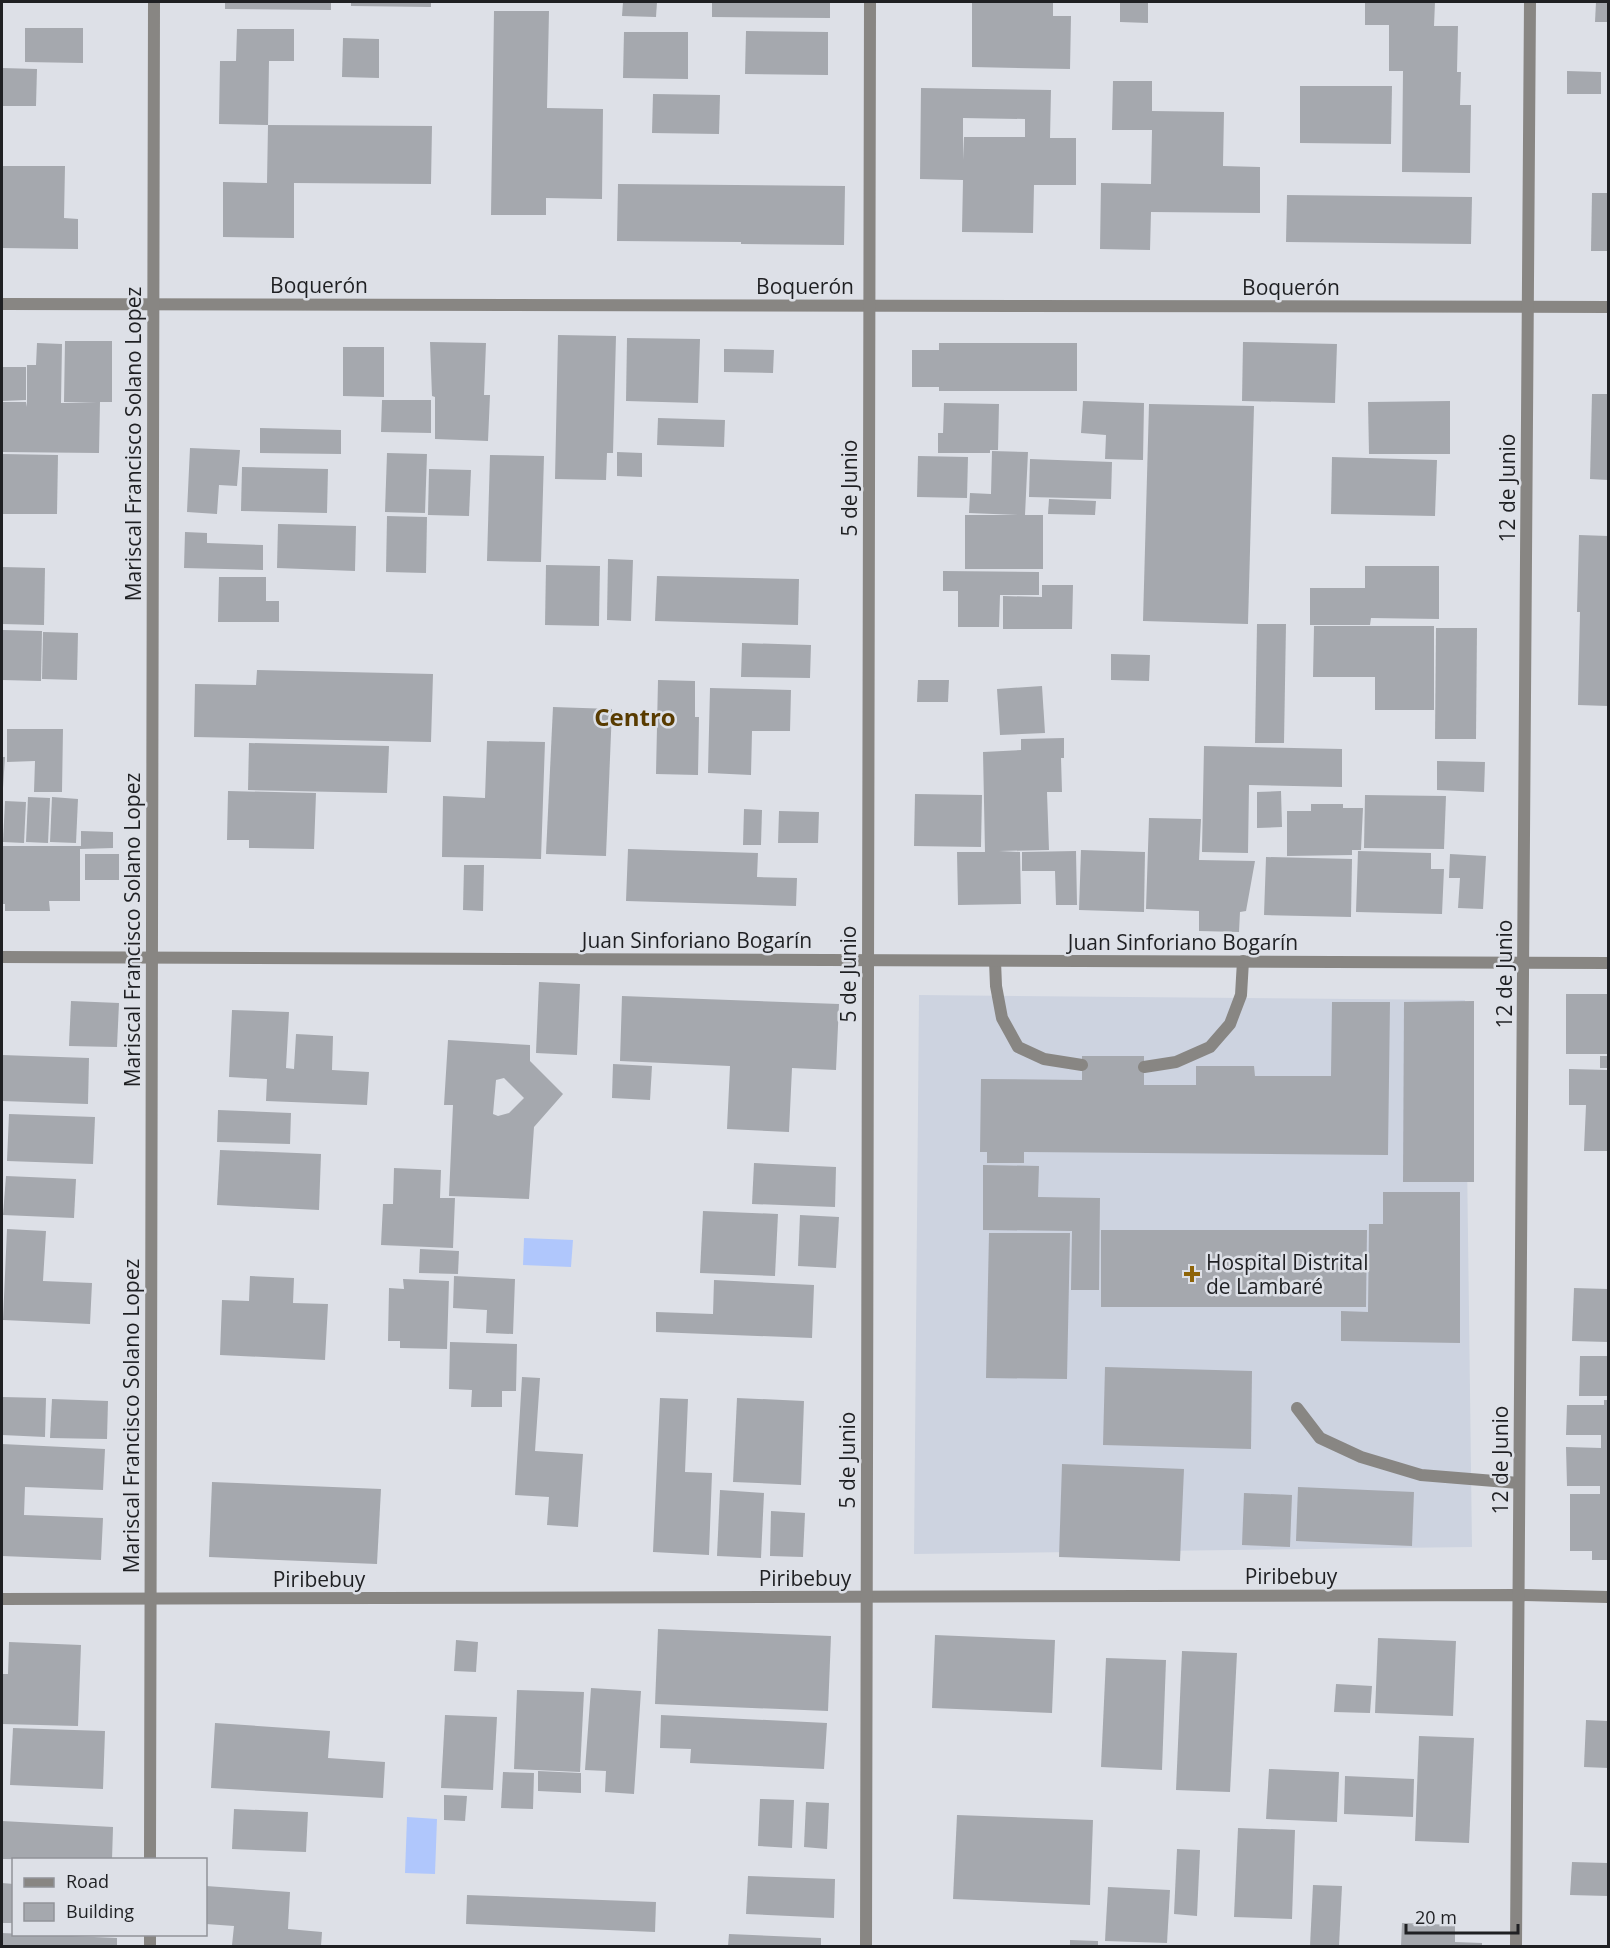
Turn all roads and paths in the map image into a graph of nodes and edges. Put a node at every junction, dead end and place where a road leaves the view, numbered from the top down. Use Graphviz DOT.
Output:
graph roads {
  1 [pos="154,2"];
  2 [pos="870,2"];
  3 [pos="1530,2"];
  4 [pos="2,304"];
  5 [pos="153,304"];
  6 [pos="869,306"];
  7 [pos="1528,307"];
  8 [pos="1608,307"];
  9 [pos="2,957"];
  10 [pos="152,958"];
  11 [pos="868,960"];
  12 [pos="995,961"];
  13 [pos="1243,961"];
  14 [pos="1524,963"];
  15 [pos="1608,963"];
  16 [pos="1082,1065"];
  17 [pos="1144,1067"];
  18 [pos="1297,1408"];
  19 [pos="1519,1483"];
  20 [pos="1519,1595"];
  21 [pos="867,1597"];
  22 [pos="1608,1597"];
  23 [pos="2,1599"];
  24 [pos="150,1599"];
  25 [pos="150,1858"];
  26 [pos="866,1947"];
  27 [pos="1516,1947"];
  1 -- 5 [label="street, Mariscal Francisco Solano Lopez"];
  2 -- 6 [label="street, 5 de Junio"];
  3 -- 7 [label="street, 12 de Junio"];
  4 -- 5 [label="street, Boquerón"];
  5 -- 6 [label="street, Boquerón"];
  5 -- 10 [label="street, Mariscal Francisco Solano Lopez"];
  6 -- 7 [label="street, Boquerón"];
  6 -- 11 [label="street, 5 de Junio"];
  7 -- 8 [label="street, Boquerón"];
  7 -- 14 [label="street, 12 de Junio"];
  9 -- 10 [label="street, Juan Sinforiano Bogarín"];
  10 -- 11 [label="street, Juan Sinforiano Bogarín"];
  10 -- 24 [label="street, Mariscal Francisco Solano Lopez"];
  11 -- 12 [label="street, Juan Sinforiano Bogarín"];
  11 -- 21 [label="street, 5 de Junio"];
  12 -- 13 [label="street, Juan Sinforiano Bogarín"];
  12 -- 16 [label="street"];
  13 -- 14 [label="street, Juan Sinforiano Bogarín"];
  13 -- 17 [label="street"];
  14 -- 15 [label="street, Juan Sinforiano Bogarín"];
  14 -- 19 [label="street, 12 de Junio"];
  18 -- 19 [label="street"];
  19 -- 20 [label="street, 12 de Junio"];
  20 -- 21 [label="street, Piribebuy"];
  20 -- 22 [label="street, Piribebuy"];
  20 -- 27 [label="street, 12 de Junio"];
  21 -- 24 [label="street, Piribebuy"];
  21 -- 26 [label="street, 5 de Junio"];
  23 -- 24 [label="street, Piribebuy"];
  24 -- 25 [label="street, Mariscal Francisco Solano Lopez"];
}
